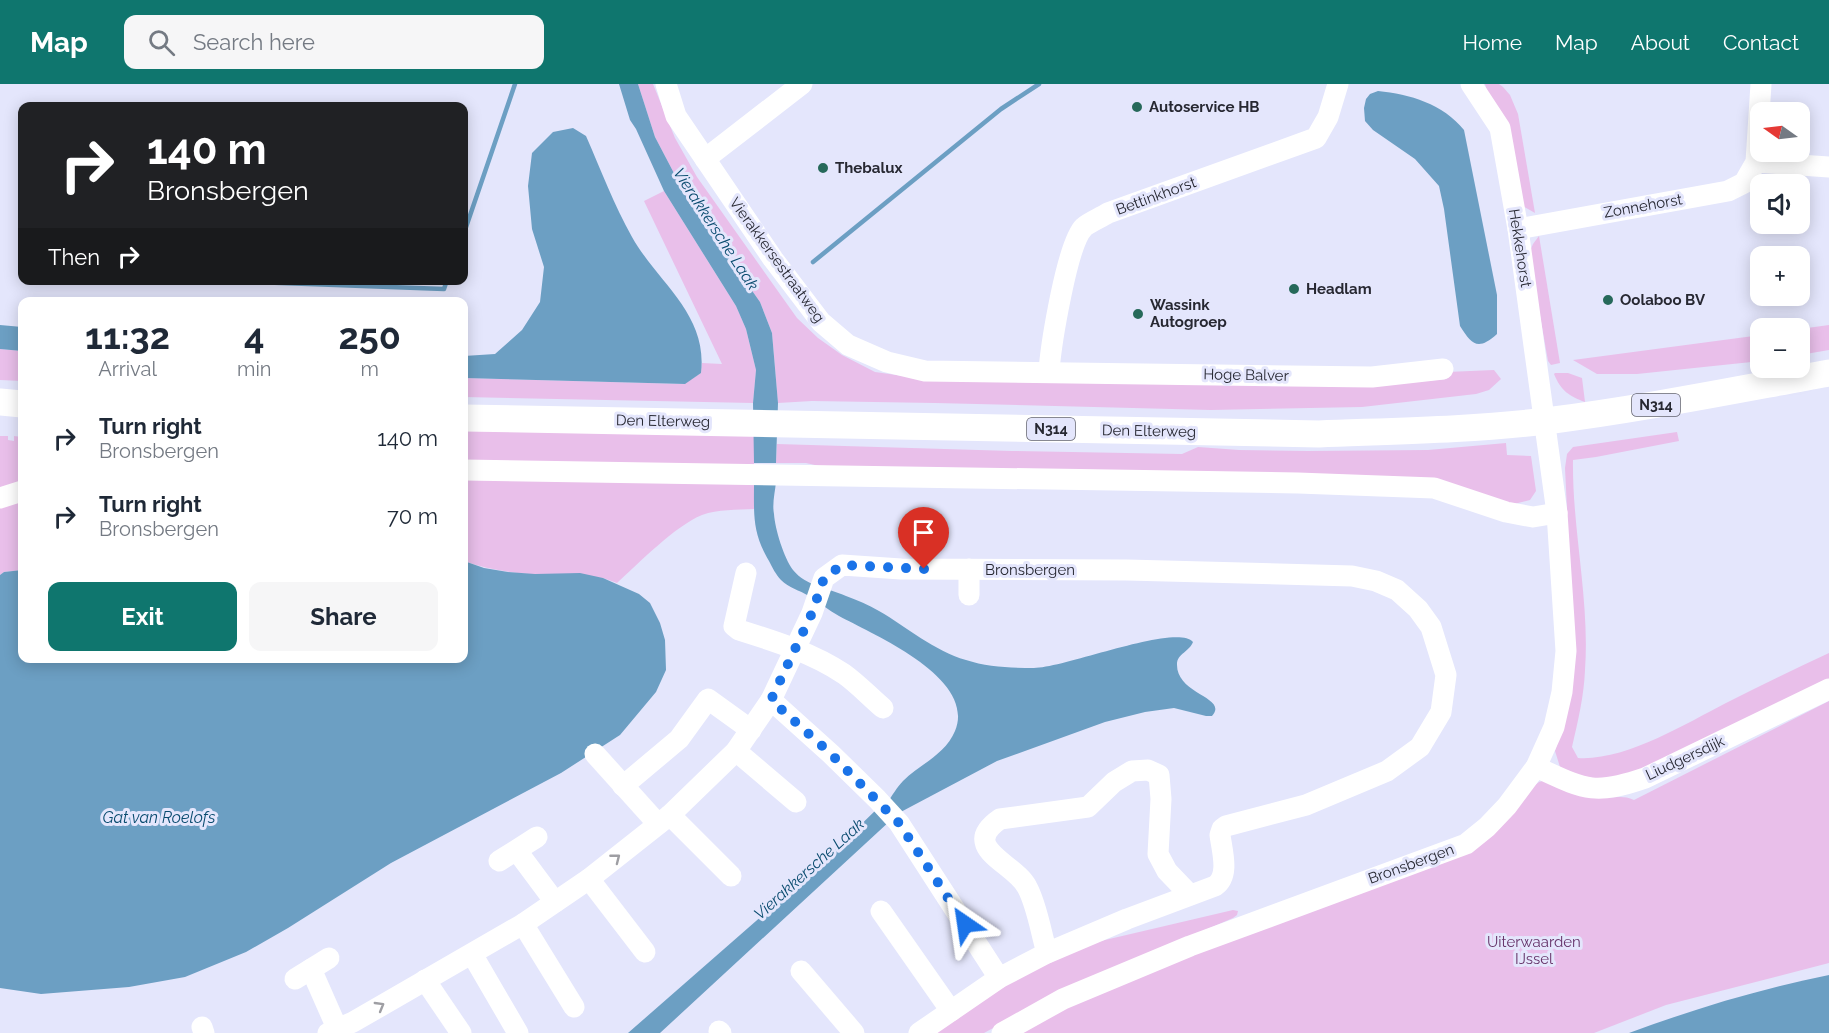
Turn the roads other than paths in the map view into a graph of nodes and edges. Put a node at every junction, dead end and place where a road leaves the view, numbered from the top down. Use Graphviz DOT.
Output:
graph roads {
  1 [pos="666,84"];
  2 [pos="802,84"];
  3 [pos="1338,84"];
  4 [pos="1471,84"];
  5 [pos="1761,84"];
  6 [pos="1760,102"];
  7 [pos="705,159"];
  8 [pos="1756,162"];
  9 [pos="1829,167"];
  10 [pos="1518,229"];
  11 [pos="1443,369"];
  12 [pos="1049,371"];
  13 [pos="1829,373"];
  14 [pos="0,402"];
  15 [pos="18,404"];
  16 [pos="468,418"];
  17 [pos="0,420"];
  18 [pos="18,421"];
  19 [pos="1546,421"];
  20 [pos="468,470"];
  21 [pos="18,492"];
  22 [pos="0,498"];
  23 [pos="1557,513"];
  24 [pos="969,569"];
  25 [pos="746,573"];
  26 [pos="969,595"];
  27 [pos="795,650"];
  28 [pos="1829,688"];
  29 [pos="771,700"];
  30 [pos="883,708"];
  31 [pos="751,730"];
  32 [pos="736,751"];
  33 [pos="595,754"];
  34 [pos="1536,767"];
  35 [pos="623,786"];
  36 [pos="796,802"];
  37 [pos="664,819"];
  38 [pos="537,837"];
  39 [pos="730,876"];
  40 [pos="589,879"];
  41 [pos="1190,895"];
  42 [pos="555,902"];
  43 [pos="881,912"];
  44 [pos="523,924"];
  45 [pos="645,952"];
  46 [pos="1047,953"];
  47 [pos="472,954"];
  48 [pos="311,968"];
  49 [pos="801,971"];
  50 [pos="999,978"];
  51 [pos="425,980"];
  52 [pos="574,1007"];
  53 [pos="951,1011"];
  54 [pos="344,1029"];
  55 [pos="461,1033"];
  56 [pos="518,1033"];
  57 [pos="854,1033"];
  58 [pos="919,1033"];
  59 [pos="1002,1033"];
  1 -- 7 [label="street, Vierakkersestraatweg"];
  2 -- 7 [label="street"];
  3 -- 12 [label="street, Bettinkhorst"];
  4 -- 10 [label="street, Hekkehorst"];
  5 -- 6 [label="street"];
  7 -- 12 [label="street, Vierakkersestraatweg"];
  8 -- 9 [label="street"];
  8 -- 10 [label="street, Zonnehorst"];
  10 -- 19 [label="street, Hekkehorst"];
  11 -- 12 [label="street, Hoge Balver"];
  13 -- 19 [label="main road, Den Elterweg / N314"];
  14 -- 15 [label="main road"];
  16 -- 19 [label="main road, Den Elterweg / N314"];
  17 -- 18 [label="main road"];
  19 -- 23 [label="street, Bronsbergen"];
  20 -- 23 [label="street"];
  21 -- 22 [label="street"];
  23 -- 34 [label="street, Bronsbergen"];
  24 -- 26 [label="street, Bronsbergen"];
  24 -- 27 [label="street, Bronsbergen"];
  24 -- 41 [label="street, Bronsbergen"];
  25 -- 27 [label="street"];
  27 -- 29 [label="street, Bronsbergen"];
  27 -- 30 [label="street"];
  28 -- 34 [label="street, Liudgersdijk"];
  29 -- 31 [label="street, Bronsbergen"];
  29 -- 50 [label="street"];
  31 -- 32 [label="street, Bronsbergen"];
  31 -- 35 [label="street"];
  32 -- 36 [label="street"];
  32 -- 37 [label="street, Bronsbergen"];
  33 -- 35 [label="street"];
  34 -- 59 [label="street, Bronsbergen"];
  35 -- 37 [label="street"];
  37 -- 39 [label="street"];
  40 -- 37 [label="street, Bronsbergen, one-way"];
  38 -- 42 [label="street"];
  40 -- 42 [label="street, Bronsbergen"];
  40 -- 45 [label="street"];
  41 -- 46 [label="street, Bronsbergen"];
  41 -- 46 [label="street"];
  42 -- 44 [label="street, Bronsbergen"];
  43 -- 53 [label="street"];
  44 -- 47 [label="street, Bronsbergen"];
  44 -- 52 [label="street"];
  46 -- 50 [label="street, Bronsbergen"];
  47 -- 51 [label="street, Bronsbergen"];
  47 -- 56 [label="street"];
  48 -- 54 [label="street, Bronsbergen"];
  49 -- 57 [label="street"];
  50 -- 53 [label="street, Bronsbergen"];
  54 -- 51 [label="street, Bronsbergen, one-way"];
  51 -- 55 [label="street"];
  53 -- 58 [label="street, Bronsbergen"];
}
